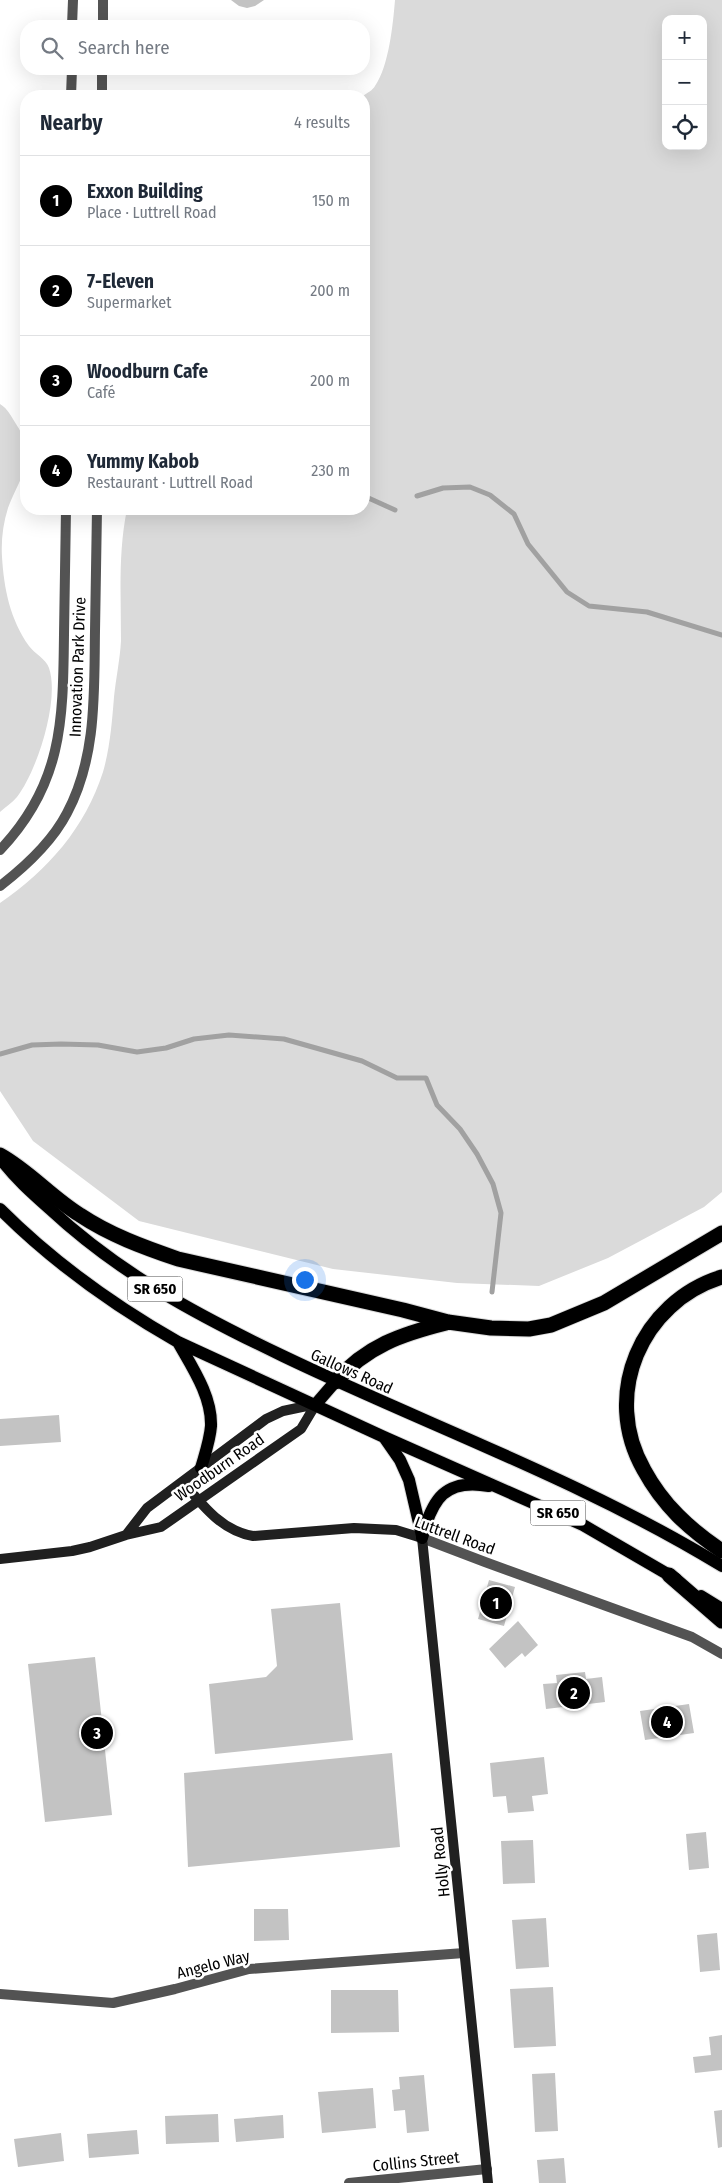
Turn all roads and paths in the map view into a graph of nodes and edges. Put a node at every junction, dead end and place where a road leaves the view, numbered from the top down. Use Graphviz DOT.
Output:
graph roads {
  1 [pos="72,0"];
  2 [pos="103,0"];
  3 [pos="72,20"];
  4 [pos="103,20"];
  5 [pos="72,75"];
  6 [pos="102,75"];
  7 [pos="71,90"];
  8 [pos="102,90"];
  9 [pos="66,515"];
  10 [pos="97,515"];
  11 [pos="0,850"];
  12 [pos="0,886"];
  13 [pos="0,1156"];
  14 [pos="0,1209"];
  15 [pos="722,1233"];
  16 [pos="722,1277"];
  17 [pos="448,1322"];
  18 [pos="178,1342"];
  19 [pos="336,1382"];
  20 [pos="316,1404"];
  21 [pos="384,1437"];
  22 [pos="201,1468"];
  23 [pos="183,1482"];
  24 [pos="503,1489"];
  25 [pos="199,1502"];
  26 [pos="126,1534"];
  27 [pos="422,1538"];
  28 [pos="722,1551"];
  29 [pos="0,1559"];
  30 [pos="722,1566"];
  31 [pos="669,1575"];
  32 [pos="722,1609"];
  33 [pos="722,1621"];
  34 [pos="722,1654"];
  35 [pos="464,1954"];
  36 [pos="0,1994"];
  37 [pos="487,2169"];
  38 [pos="348,2183"];
  39 [pos="488,2183"];
  1 -- 3 [label="street"];
  2 -- 4 [label="street"];
  5 -- 7 [label="street"];
  6 -- 8 [label="street"];
  9 -- 11 [label="street, Innovation Park Drive"];
  10 -- 12 [label="street, Innovation Park Drive"];
  13 -- 17 [label="highway"];
  13 -- 19 [label="main road, Gallows Road / SR 650"];
  14 -- 18 [label="main road, SR 650"];
  15 -- 17 [label="highway"];
  16 -- 28 [label="highway"];
  17 -- 19 [label="highway"];
  18 -- 20 [label="main road, SR 650"];
  18 -- 22 [label="main road"];
  19 -- 20 [label="main road, Woodburn Road"];
  19 -- 30 [label="main road, Gallows Road / SR 650"];
  20 -- 21 [label="main road, SR 650"];
  20 -- 22 [label="street, Woodburn Road"];
  20 -- 25 [label="street, Woodburn Road"];
  21 -- 24 [label="main road, SR 650"];
  21 -- 27 [label="main road"];
  22 -- 23 [label="street, Woodburn Road"];
  23 -- 25 [label="street, Luttrell Road"];
  23 -- 26 [label="street, Woodburn Road"];
  24 -- 27 [label="main road"];
  24 -- 31 [label="main road, SR 650"];
  25 -- 26 [label="street, Woodburn Road"];
  25 -- 27 [label="street, Luttrell Road"];
  26 -- 29 [label="street, Woodburn Road"];
  27 -- 34 [label="street, Luttrell Road"];
  27 -- 35 [label="street, Holly Road"];
  31 -- 32 [label="main road, SR 650"];
  31 -- 33 [label="highway"];
  35 -- 36 [label="street, Angelo Way"];
  35 -- 37 [label="street, Holly Road"];
  37 -- 38 [label="street, Collins Street"];
  37 -- 39 [label="street, Holly Road"];
}
